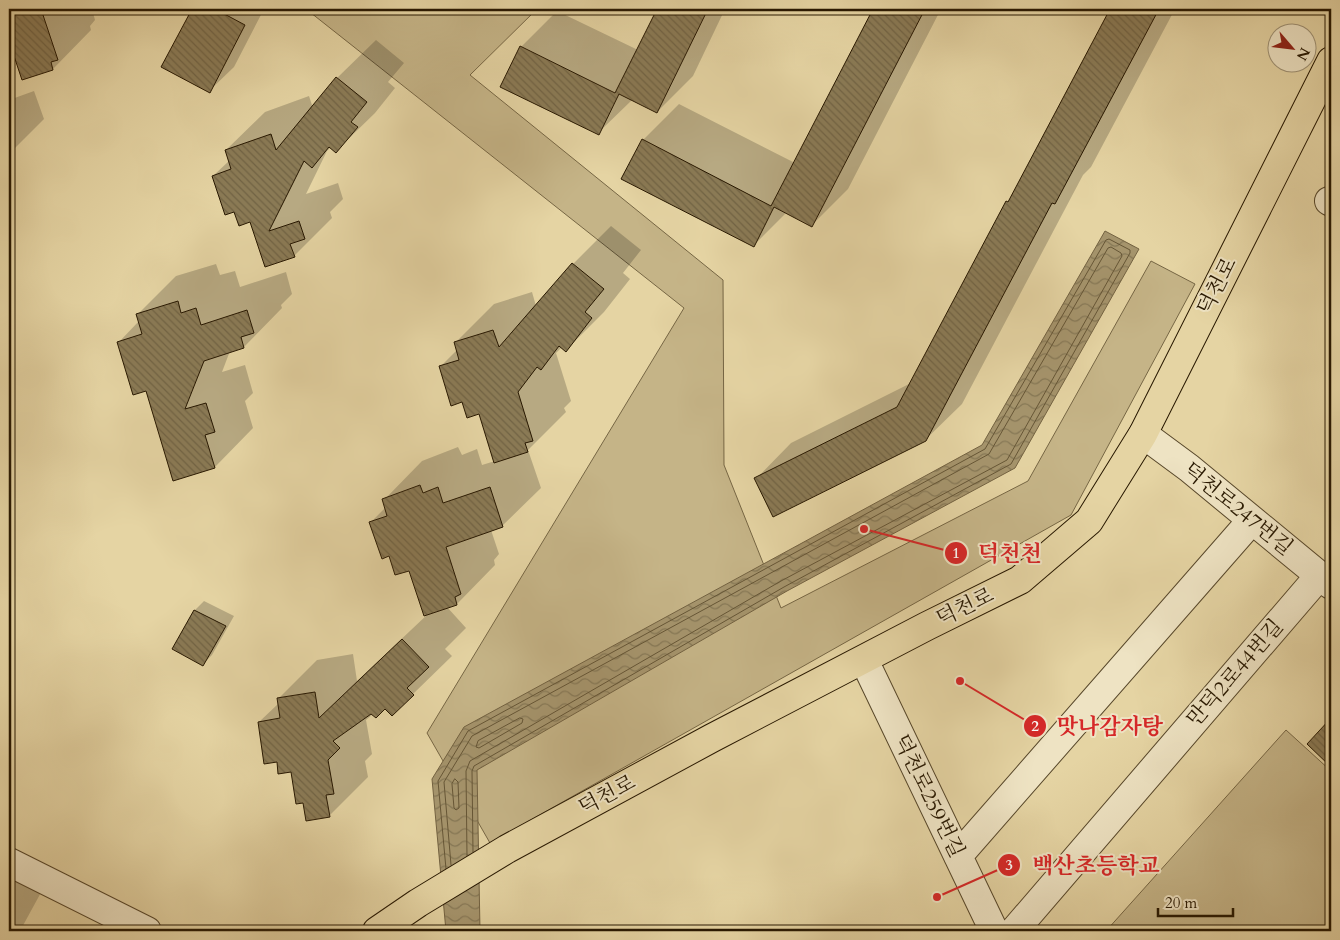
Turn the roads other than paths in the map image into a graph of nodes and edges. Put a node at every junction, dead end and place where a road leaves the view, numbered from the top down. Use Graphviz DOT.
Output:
graph roads {
  1 [pos="1331,61"];
  2 [pos="1143,434"];
  3 [pos="1252,520"];
  4 [pos="1325,580"];
  5 [pos="864,660"];
  6 [pos="958,856"];
  7 [pos="9,862"];
  8 [pos="147,931"];
  9 [pos="377,931"];
  10 [pos="994,931"];
  11 [pos="1014,931"];
  1 -- 2 [label="main road, 덕천로"];
  2 -- 3 [label="street, 덕천로247번길"];
  2 -- 5 [label="main road, 덕천로"];
  3 -- 4 [label="street, 덕천로247번길"];
  3 -- 6 [label="street"];
  4 -- 11 [label="street, 만덕2로44번길"];
  5 -- 6 [label="street, 덕천로259번길"];
  5 -- 9 [label="main road, 덕천로"];
  6 -- 10 [label="street, 덕천로259번길"];
  7 -- 8 [label="street"];
}
